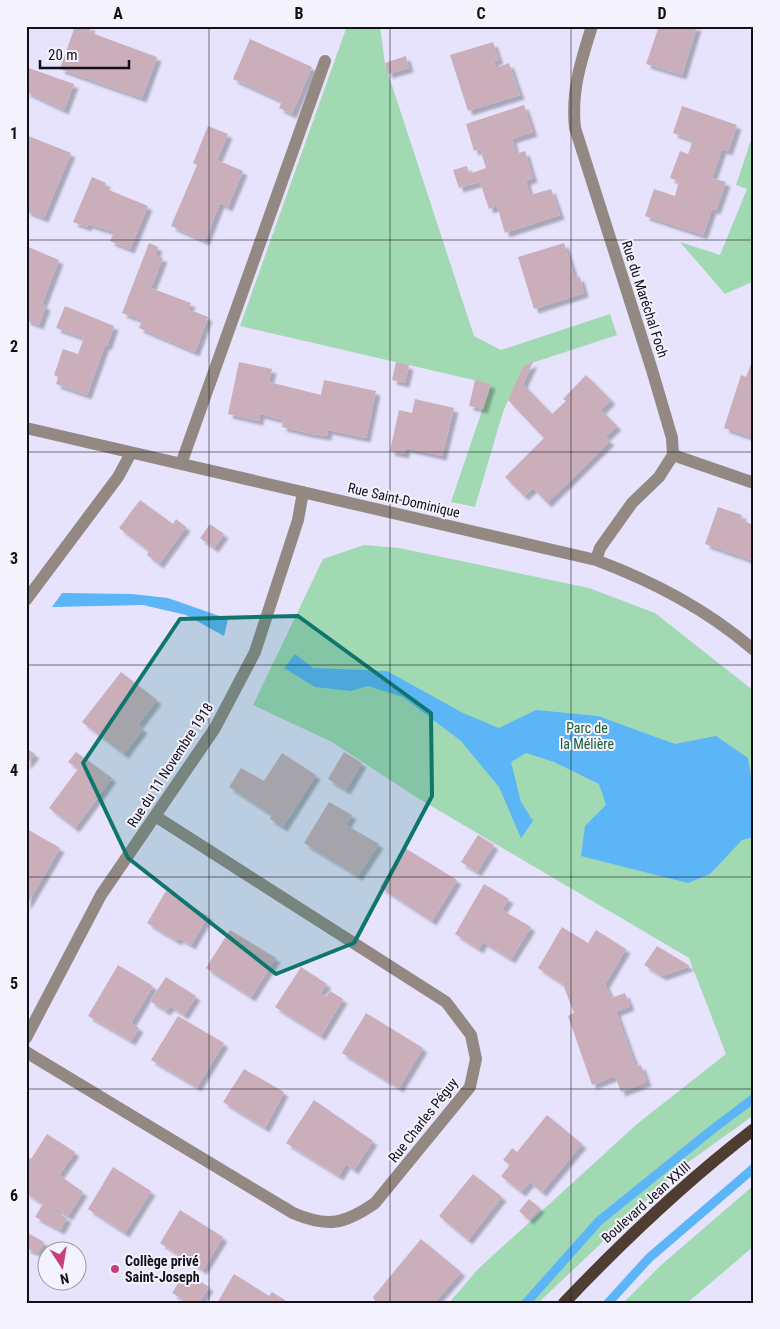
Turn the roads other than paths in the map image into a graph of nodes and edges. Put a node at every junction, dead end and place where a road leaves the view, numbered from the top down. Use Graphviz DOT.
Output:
graph roads {
  1 [pos="592,26"];
  2 [pos="325,61"];
  3 [pos="26,428"];
  4 [pos="131,453"];
  5 [pos="673,455"];
  6 [pos="181,464"];
  7 [pos="754,483"];
  8 [pos="302,492"];
  9 [pos="596,560"];
  10 [pos="26,600"];
  11 [pos="754,650"];
  12 [pos="155,816"];
  13 [pos="26,1038"];
  14 [pos="26,1052"];
  15 [pos="754,1129"];
  16 [pos="564,1303"];
  1 -- 5 [label="street, Rue du Maréchal Foch"];
  2 -- 6 [label="street"];
  3 -- 4 [label="street, Rue Saint-Dominique"];
  4 -- 6 [label="street, Rue Saint-Dominique"];
  4 -- 10 [label="street"];
  5 -- 7 [label="street"];
  5 -- 9 [label="street"];
  6 -- 8 [label="street, Rue Saint-Dominique"];
  8 -- 9 [label="street, Rue Saint-Dominique"];
  8 -- 12 [label="street, Rue du 11 Novembre 1918"];
  9 -- 11 [label="street, Rue Saint-Dominique"];
  12 -- 13 [label="street, Rue du 11 Novembre 1918"];
  12 -- 14 [label="street, Rue Charles Péguy"];
  15 -- 16 [label="main road, Boulevard Jean XXIII"];
}
